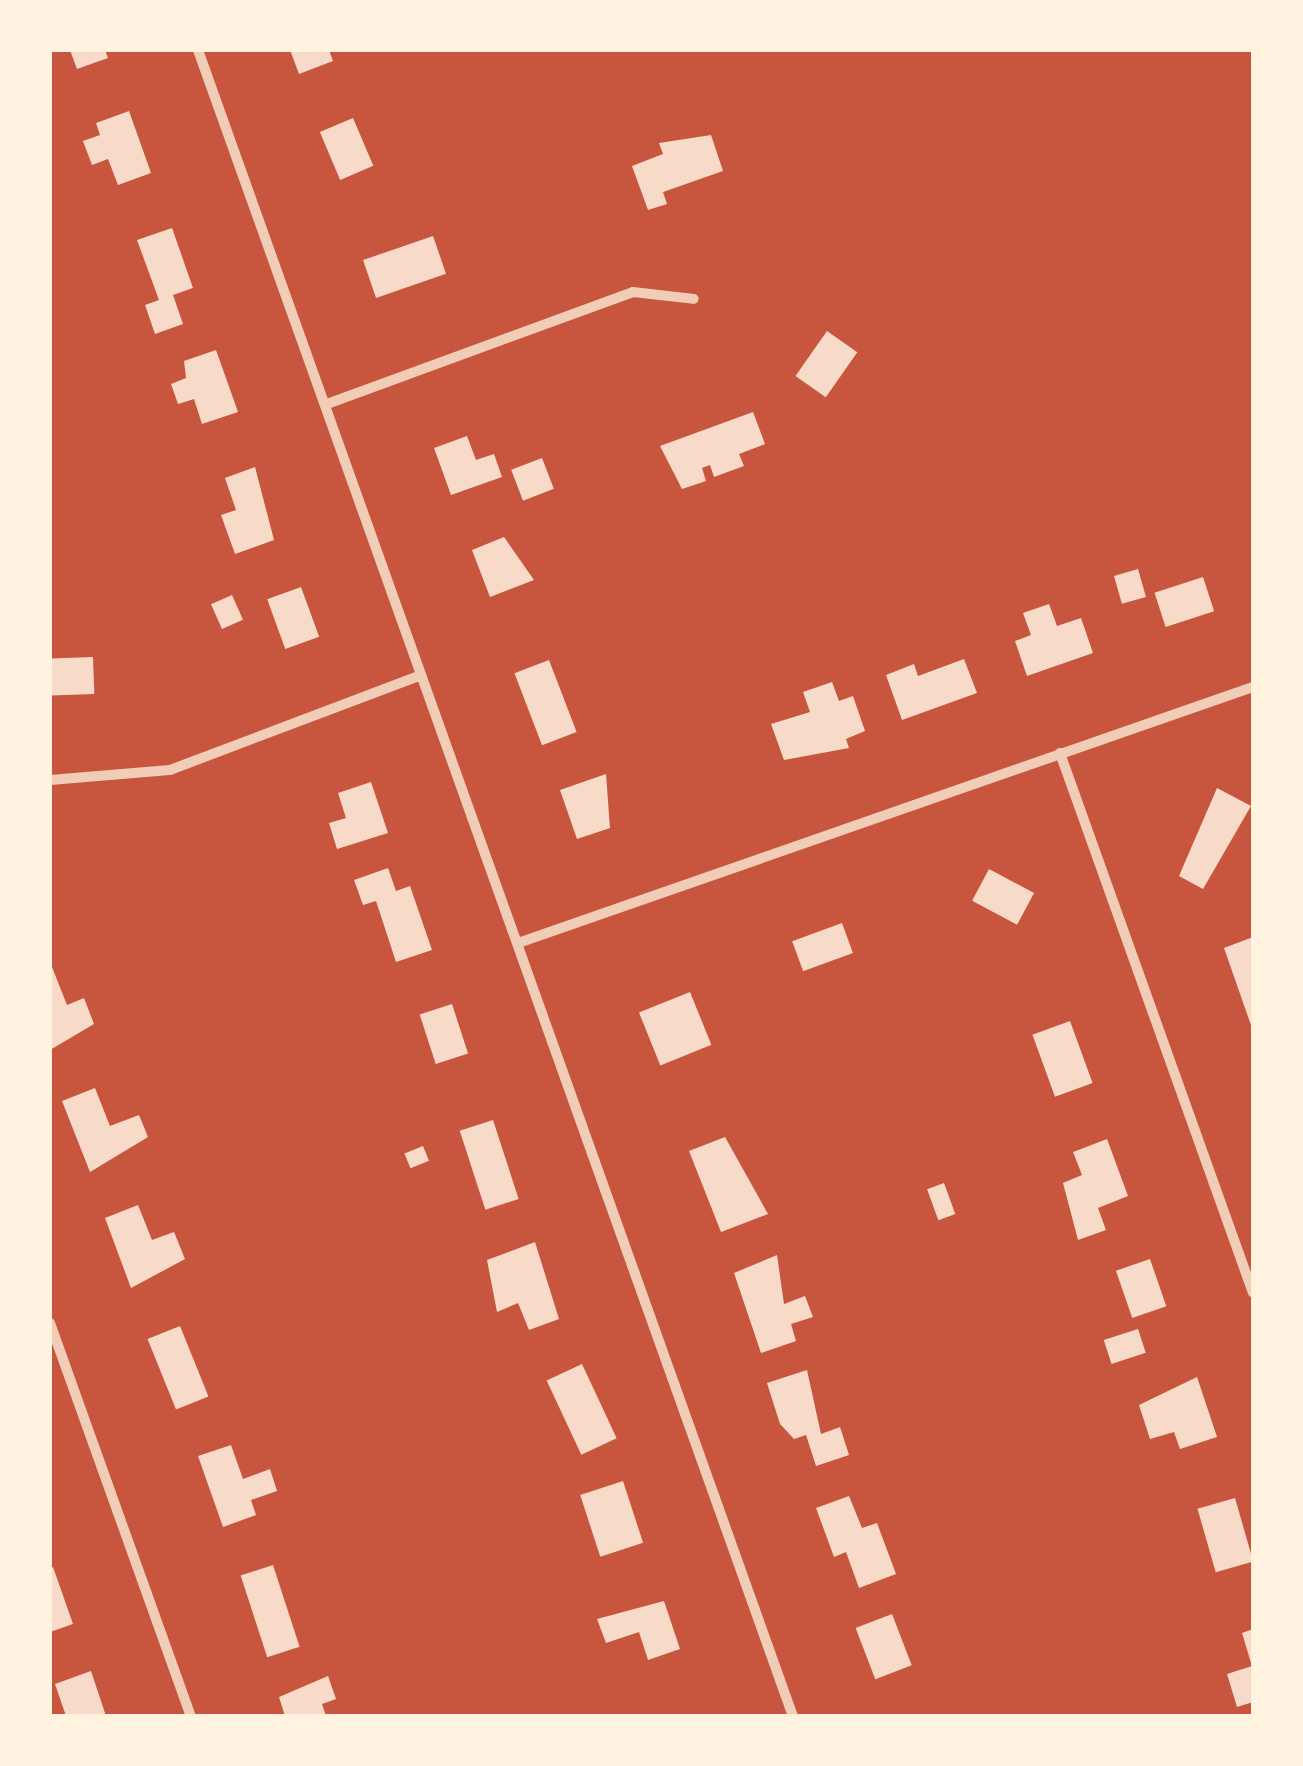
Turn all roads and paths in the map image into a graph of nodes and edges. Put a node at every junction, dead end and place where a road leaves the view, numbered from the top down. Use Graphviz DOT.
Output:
graph roads {
  1 [pos="198,50"];
  2 [pos="694,299"];
  3 [pos="327,404"];
  4 [pos="420,676"];
  5 [pos="1253,687"];
  6 [pos="1060,753"];
  7 [pos="50,780"];
  8 [pos="521,942"];
  9 [pos="1253,1292"];
  10 [pos="50,1323"];
  11 [pos="190,1716"];
  12 [pos="793,1716"];
  1 -- 3 [label="street"];
  2 -- 3 [label="street"];
  3 -- 4 [label="street"];
  4 -- 7 [label="street"];
  4 -- 8 [label="street"];
  5 -- 6 [label="street"];
  6 -- 8 [label="street"];
  6 -- 9 [label="street"];
  8 -- 12 [label="street"];
  10 -- 11 [label="street"];
}
